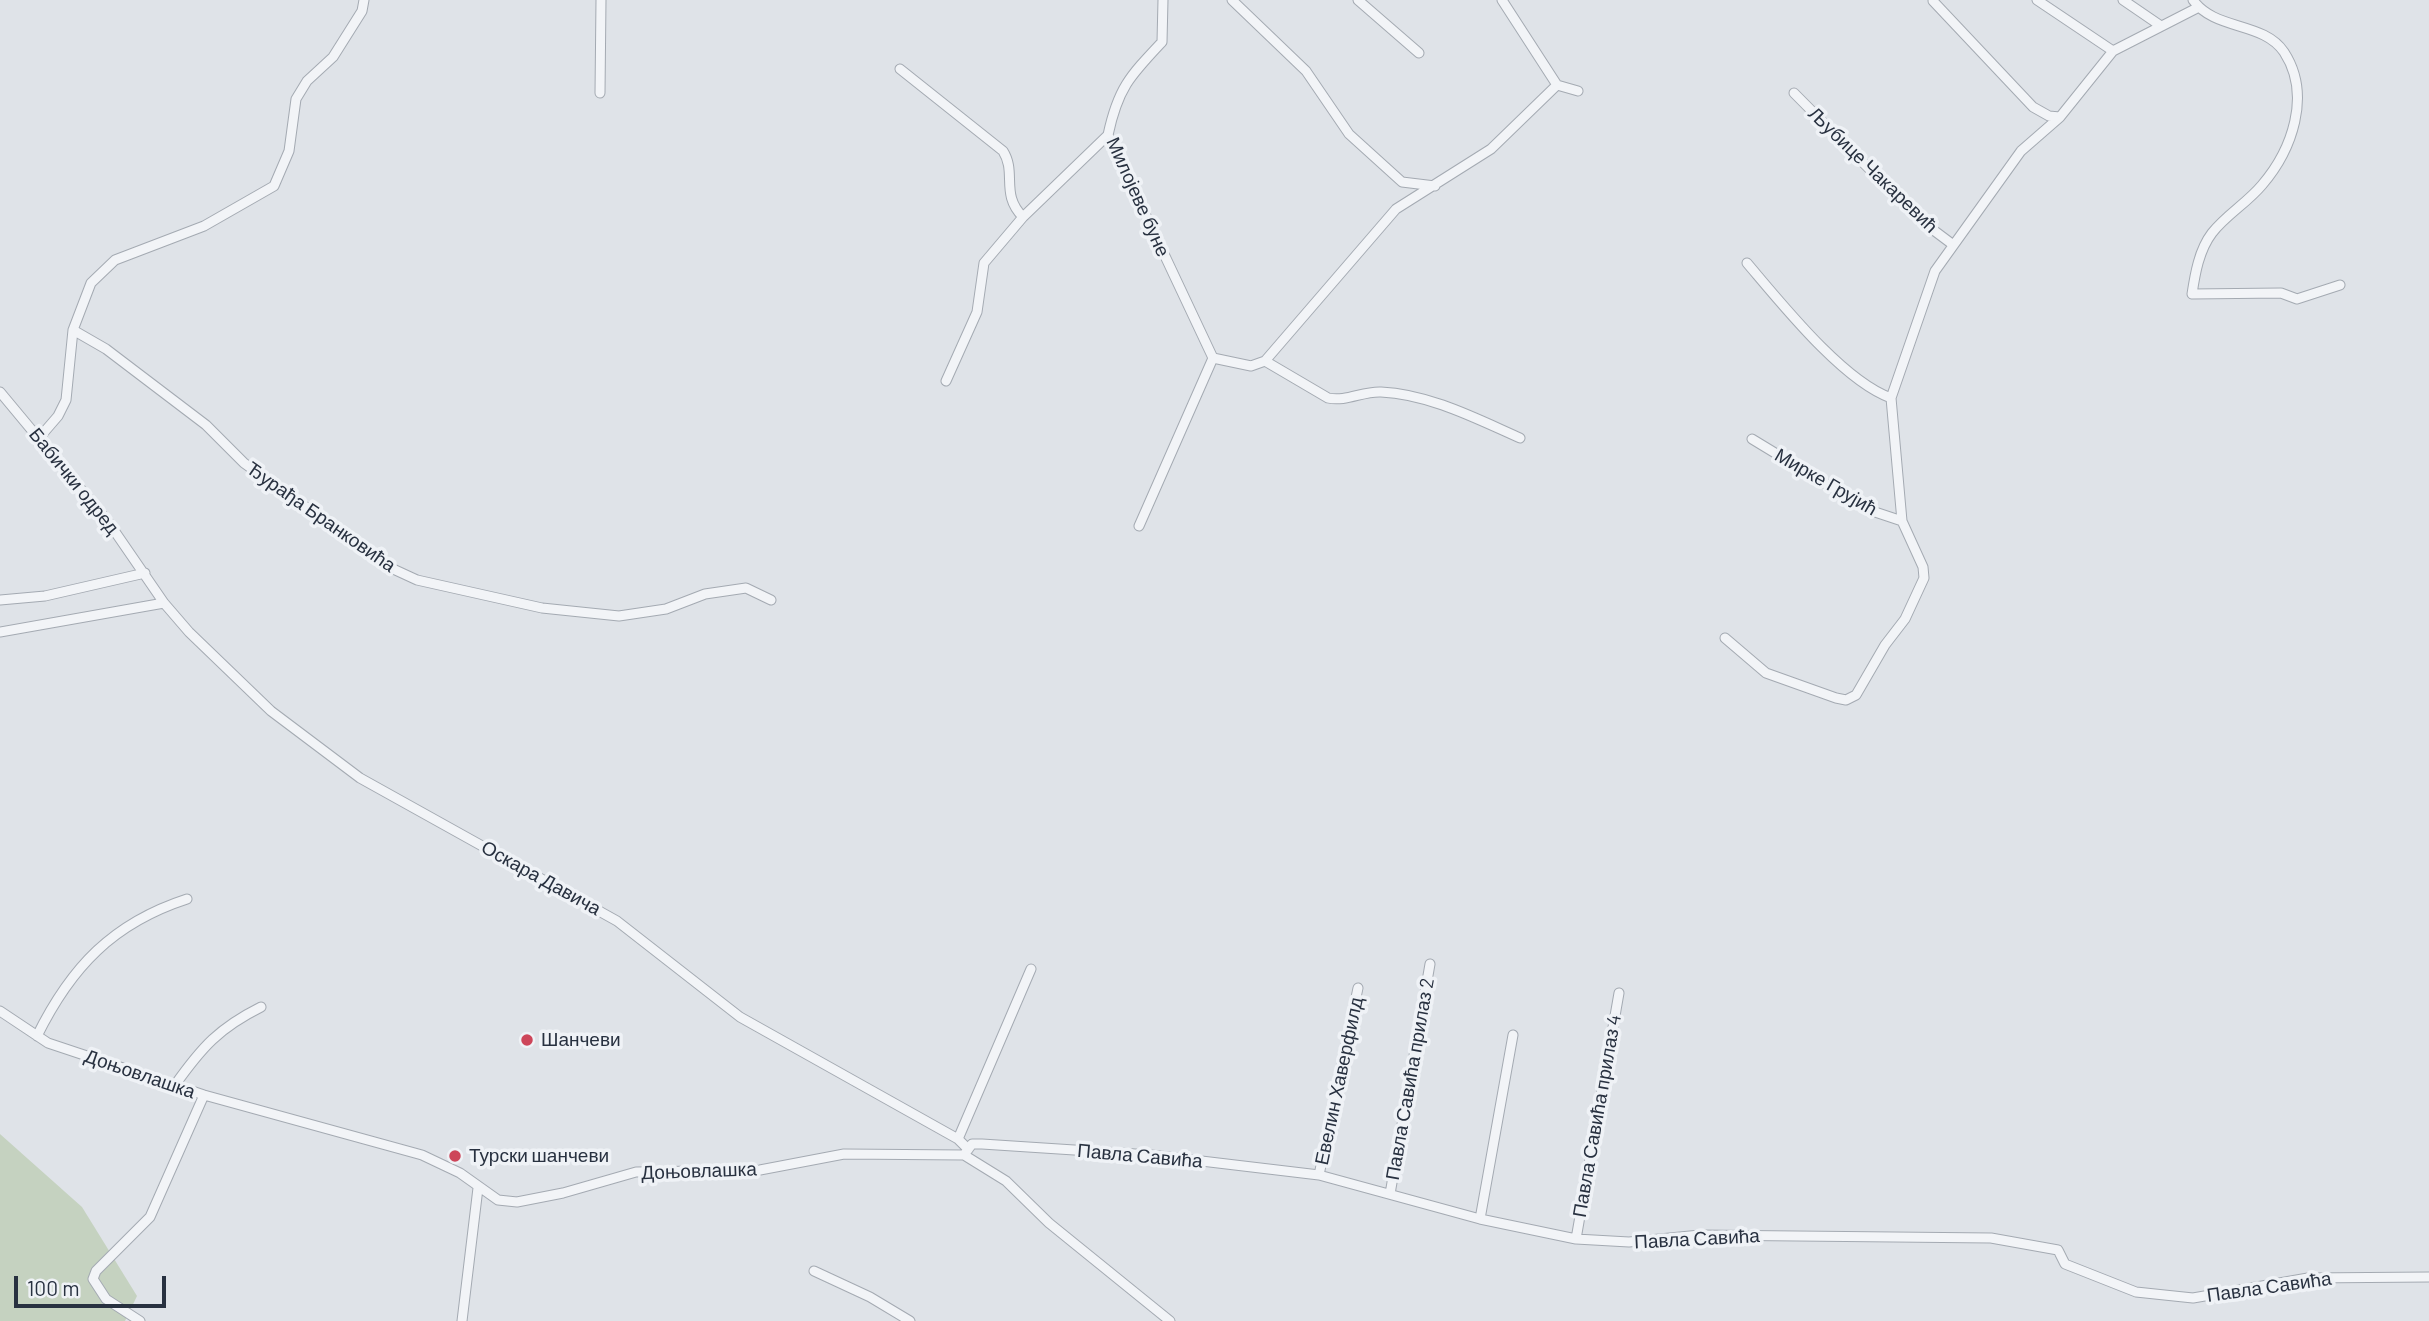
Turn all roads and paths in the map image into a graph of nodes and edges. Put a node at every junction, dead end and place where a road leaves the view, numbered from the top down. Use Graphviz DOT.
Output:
graph roads {
  1 [pos="364,0"];
  2 [pos="601,0"];
  3 [pos="1163,0"];
  4 [pos="1232,0"];
  5 [pos="1358,0"];
  6 [pos="1502,0"];
  7 [pos="2037,0"];
  8 [pos="2123,0"];
  9 [pos="1933,1"];
  10 [pos="2196,4"];
  11 [pos="2161,26"];
  12 [pos="2113,51"];
  13 [pos="1419,52"];
  14 [pos="900,69"];
  15 [pos="1557,85"];
  16 [pos="1578,91"];
  17 [pos="600,93"];
  18 [pos="1794,93"];
  19 [pos="2060,117"];
  20 [pos="1108,135"];
  21 [pos="1436,186"];
  22 [pos="1023,217"];
  23 [pos="1952,244"];
  24 [pos="1748,263"];
  25 [pos="2340,285"];
  26 [pos="73,330"];
  27 [pos="1213,358"];
  28 [pos="1265,361"];
  29 [pos="946,381"];
  30 [pos="0,392"];
  31 [pos="1891,398"];
  32 [pos="39,438"];
  33 [pos="1520,438"];
  34 [pos="1752,439"];
  35 [pos="1902,522"];
  36 [pos="1139,526"];
  37 [pos="145,573"];
  38 [pos="0,600"];
  39 [pos="771,600"];
  40 [pos="164,603"];
  41 [pos="0,632"];
  42 [pos="1724,638"];
  43 [pos="187,899"];
  44 [pos="1430,964"];
  45 [pos="1031,969"];
  46 [pos="1358,988"];
  47 [pos="1619,993"];
  48 [pos="261,1007"];
  49 [pos="0,1011"];
  50 [pos="1513,1035"];
  51 [pos="37,1036"];
  52 [pos="175,1085"];
  53 [pos="204,1095"];
  54 [pos="958,1139"];
  55 [pos="965,1151"];
  56 [pos="1319,1175"];
  57 [pos="478,1188"];
  58 [pos="1390,1194"];
  59 [pos="1480,1219"];
  60 [pos="1576,1239"];
  61 [pos="814,1271"];
  62 [pos="2429,1277"];
  63 [pos="140,1321"];
  64 [pos="462,1321"];
  65 [pos="910,1321"];
  66 [pos="1170,1321"];
  1 -- 26 [label="street"];
  2 -- 17 [label="street"];
  3 -- 20 [label="street, Милојеве буне"];
  4 -- 21 [label="street"];
  5 -- 13 [label="street"];
  6 -- 15 [label="street"];
  7 -- 12 [label="street"];
  8 -- 11 [label="street"];
  9 -- 19 [label="street"];
  10 -- 11 [label="street"];
  10 -- 25 [label="street"];
  11 -- 12 [label="street"];
  12 -- 19 [label="street"];
  14 -- 22 [label="street"];
  15 -- 16 [label="street"];
  15 -- 21 [label="street"];
  18 -- 23 [label="street, Љубице Чакаревић"];
  19 -- 23 [label="street"];
  20 -- 22 [label="street"];
  20 -- 27 [label="street, Милојеве буне"];
  21 -- 28 [label="street"];
  22 -- 29 [label="street"];
  23 -- 31 [label="street"];
  24 -- 31 [label="street"];
  26 -- 32 [label="street"];
  26 -- 39 [label="street, Ђурађа Бранковића"];
  27 -- 28 [label="street"];
  27 -- 36 [label="street"];
  28 -- 33 [label="street"];
  30 -- 32 [label="street, Бабички одред"];
  31 -- 35 [label="street"];
  32 -- 37 [label="street, Бабички одред"];
  34 -- 35 [label="street, Мирке Грујић"];
  35 -- 42 [label="street"];
  37 -- 38 [label="street"];
  37 -- 40 [label="street, Оскара Давича"];
  40 -- 41 [label="street"];
  40 -- 54 [label="street, Оскара Давича"];
  43 -- 51 [label="street"];
  44 -- 58 [label="street, Павла Савића прилаз 2"];
  45 -- 54 [label="street"];
  46 -- 56 [label="street, Евелин Хаверфилд"];
  47 -- 60 [label="street, Павла Савића прилаз 4"];
  48 -- 52 [label="street"];
  49 -- 51 [label="street, Доњовлашка"];
  50 -- 59 [label="street"];
  51 -- 52 [label="street, Доњовлашка"];
  52 -- 53 [label="street, Доњовлашка"];
  53 -- 57 [label="street, Доњовлашка"];
  53 -- 63 [label="street"];
  54 -- 55 [label="street, Оскара Давича"];
  55 -- 56 [label="street, Павла Савића"];
  55 -- 57 [label="street, Доњовлашка"];
  55 -- 66 [label="street"];
  56 -- 58 [label="street, Павла Савића"];
  57 -- 64 [label="street"];
  58 -- 59 [label="street, Павла Савића"];
  59 -- 60 [label="street, Павла Савића"];
  60 -- 62 [label="street, Павла Савића"];
  61 -- 65 [label="street"];
}
